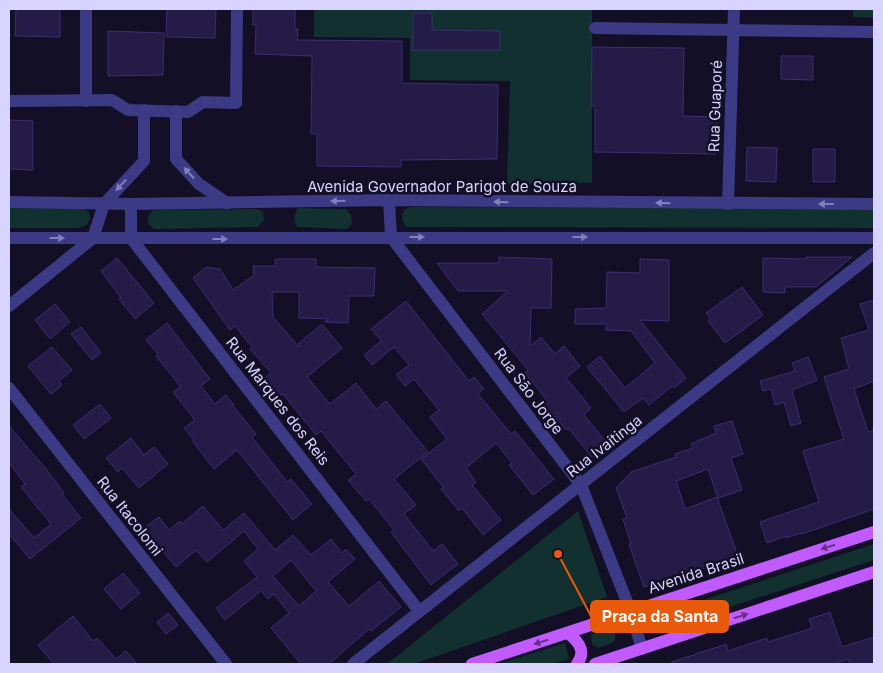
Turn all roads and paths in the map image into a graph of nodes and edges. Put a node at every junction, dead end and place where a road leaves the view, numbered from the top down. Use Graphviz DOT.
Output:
graph roads {
  1 [pos="86,9"];
  2 [pos="237,9"];
  3 [pos="734,9"];
  4 [pos="595,28"];
  5 [pos="733,29"];
  6 [pos="874,32"];
  7 [pos="86,100"];
  8 [pos="9,101"];
  9 [pos="144,110"];
  10 [pos="176,111"];
  11 [pos="389,200"];
  12 [pos="9,202"];
  13 [pos="227,203"];
  14 [pos="104,204"];
  15 [pos="131,204"];
  16 [pos="728,204"];
  17 [pos="874,204"];
  18 [pos="391,236"];
  19 [pos="9,238"];
  20 [pos="93,238"];
  21 [pos="131,238"];
  22 [pos="874,238"];
  23 [pos="874,253"];
  24 [pos="9,306"];
  25 [pos="9,388"];
  26 [pos="581,485"];
  27 [pos="874,532"];
  28 [pos="874,572"];
  29 [pos="419,611"];
  30 [pos="631,612"];
  31 [pos="568,633"];
  32 [pos="642,649"];
  33 [pos="226,664"];
  34 [pos="353,664"];
  35 [pos="472,664"];
  36 [pos="577,664"];
  37 [pos="595,664"];
  1 -- 7 [label="street"];
  2 -- 10 [label="street"];
  3 -- 5 [label="street, Rua Guaporé"];
  4 -- 5 [label="street"];
  5 -- 6 [label="street"];
  5 -- 16 [label="street, Rua Guaporé"];
  7 -- 8 [label="street"];
  7 -- 9 [label="street"];
  9 -- 10 [label="street"];
  9 -- 14 [label="street, one-way"];
  13 -- 10 [label="street, one-way"];
  11 -- 13 [label="street, Avenida Governador Parigot de Souza, one-way"];
  16 -- 11 [label="street, Avenida Governador Parigot de Souza, one-way"];
  11 -- 18 [label="street"];
  12 -- 14 [label="street, Avenida Governador Parigot de Souza"];
  13 -- 15 [label="street, Avenida Governador Parigot de Souza"];
  14 -- 15 [label="street, Avenida Governador Parigot de Souza"];
  14 -- 20 [label="street"];
  15 -- 21 [label="street"];
  17 -- 16 [label="street, Avenida Governador Parigot de Souza, one-way"];
  21 -- 18 [label="street, one-way"];
  18 -- 22 [label="street, one-way"];
  18 -- 26 [label="street, Rua São Jorge"];
  19 -- 20 [label="street, one-way"];
  20 -- 21 [label="street"];
  20 -- 24 [label="street"];
  21 -- 29 [label="street, Rua Marques dos Reis"];
  23 -- 26 [label="street, Rua Ivaitinga"];
  25 -- 33 [label="street, Rua Itacolomi"];
  26 -- 29 [label="street, Rua Ivaitinga"];
  26 -- 30 [label="street, Rua São Jorge"];
  27 -- 30 [label="main road, Avenida Brasil, one-way"];
  32 -- 28 [label="main road, one-way"];
  29 -- 34 [label="street, Rua Ivaitinga"];
  30 -- 31 [label="main road, Avenida Brasil"];
  30 -- 32 [label="street, Rua São Jorge"];
  31 -- 35 [label="main road, Avenida Brasil, one-way"];
  31 -- 36 [label="main road"];
  32 -- 37 [label="main road"];
}
